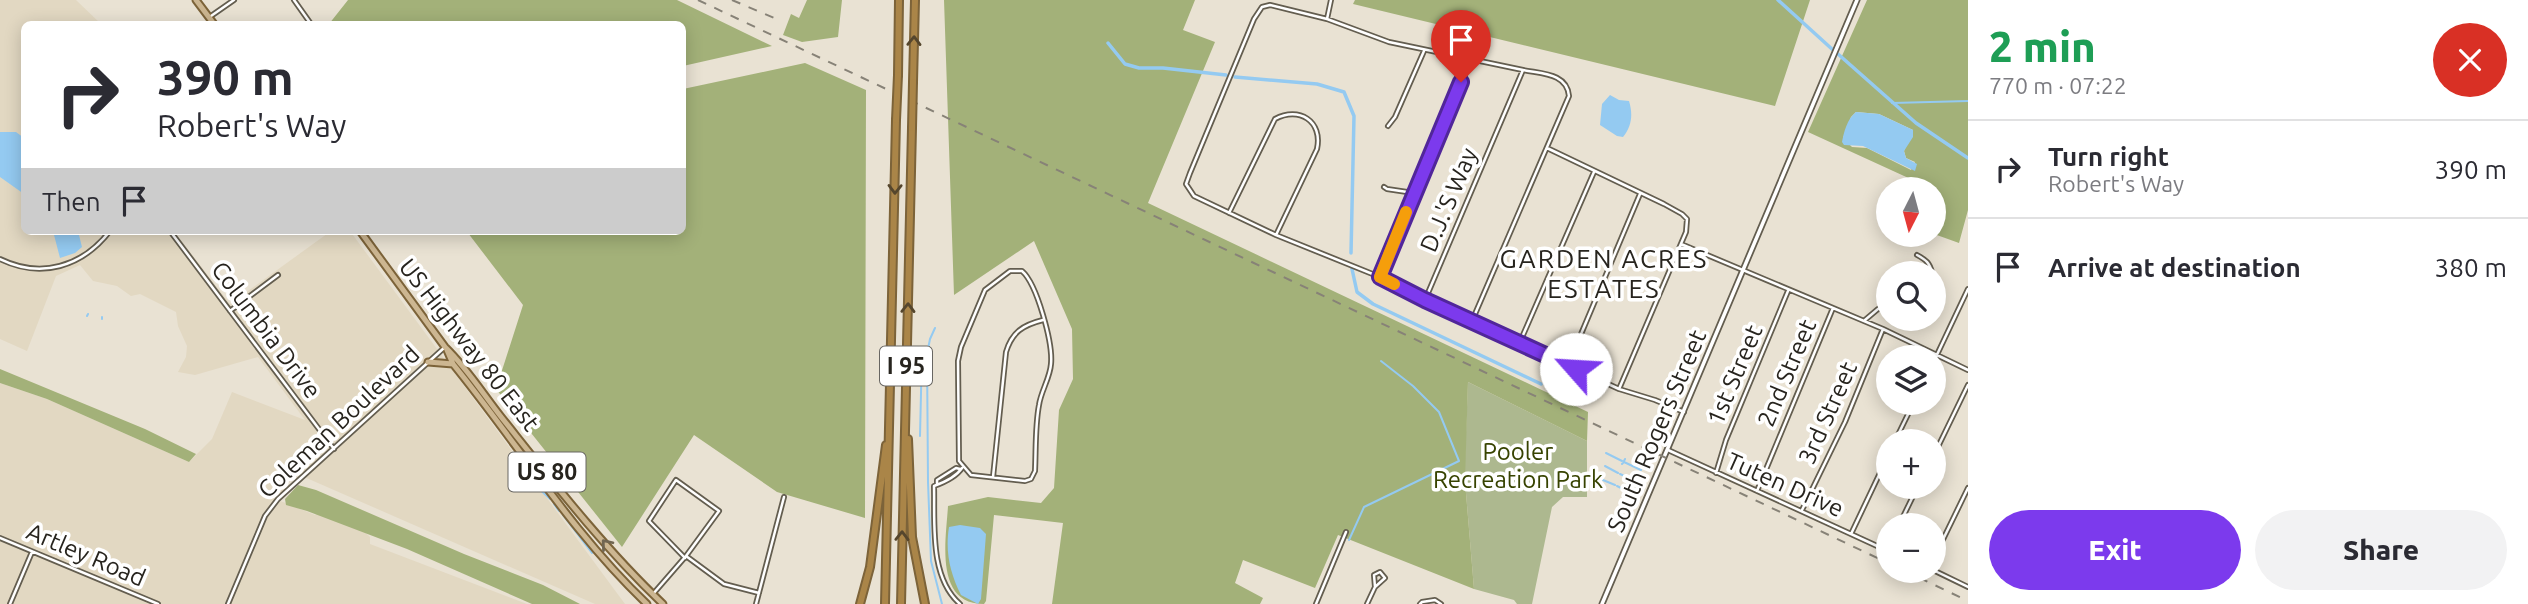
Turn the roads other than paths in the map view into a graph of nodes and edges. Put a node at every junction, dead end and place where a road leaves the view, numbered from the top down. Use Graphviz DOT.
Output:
graph roads {
  1 [pos="197,0"];
  2 [pos="234,0"];
  3 [pos="294,0"];
  4 [pos="900,0"];
  5 [pos="915,0"];
  6 [pos="1331,0"];
  7 [pos="1857,0"];
  8 [pos="209,18"];
  9 [pos="1327,19"];
  10 [pos="212,21"];
  11 [pos="309,21"];
  12 [pos="1424,50"];
  13 [pos="1471,60"];
  14 [pos="1524,70"];
  15 [pos="1388,126"];
  16 [pos="1547,148"];
  17 [pos="1594,172"];
  18 [pos="1384,187"];
  19 [pos="1414,193"];
  20 [pos="1640,194"];
  21 [pos="1229,213"];
  22 [pos="106,235"];
  23 [pos="173,235"];
  24 [pos="363,235"];
  25 [pos="1276,235"];
  26 [pos="1681,244"];
  27 [pos="1917,255"];
  28 [pos="0,259"];
  29 [pos="1925,261"];
  30 [pos="1744,270"];
  31 [pos="278,275"];
  32 [pos="1380,277"];
  33 [pos="1968,289"];
  34 [pos="1789,290"];
  35 [pos="1425,300"];
  36 [pos="1833,308"];
  37 [pos="230,311"];
  38 [pos="1876,311"];
  39 [pos="1043,320"];
  40 [pos="1472,321"];
  41 [pos="1864,321"];
  42 [pos="1876,326"];
  43 [pos="1882,331"];
  44 [pos="1887,331"];
  45 [pos="1520,342"];
  46 [pos="1916,345"];
  47 [pos="1942,345"];
  48 [pos="445,347"];
  49 [pos="1946,359"];
  50 [pos="428,362"];
  51 [pos="453,364"];
  52 [pos="1568,365"];
  53 [pos="1968,370"];
  54 [pos="1968,387"];
  55 [pos="1619,389"];
  56 [pos="905,397"];
  57 [pos="1684,412"];
  58 [pos="890,419"];
  59 [pos="1946,431"];
  60 [pos="334,449"];
  61 [pos="1668,450"];
  62 [pos="961,468"];
  63 [pos="1716,474"];
  64 [pos="942,477"];
  65 [pos="993,477"];
  66 [pos="1876,481"];
  67 [pos="946,482"];
  68 [pos="937,484"];
  69 [pos="1968,490"];
  70 [pos="1757,491"];
  71 [pos="784,497"];
  72 [pos="1802,510"];
  73 [pos="1346,532"];
  74 [pos="1851,534"];
  75 [pos="1946,534"];
  76 [pos="0,538"];
  77 [pos="1876,545"];
  78 [pos="32,552"];
  79 [pos="686,557"];
  80 [pos="1946,576"];
  81 [pos="1375,587"];
  82 [pos="1968,587"];
  83 [pos="759,593"];
  84 [pos="653,594"];
  85 [pos="1430,603"];
  86 [pos="10,604"];
  87 [pos="158,604"];
  88 [pos="228,604"];
  89 [pos="647,604"];
  90 [pos="663,604"];
  91 [pos="756,604"];
  92 [pos="860,604"];
  93 [pos="886,604"];
  94 [pos="901,604"];
  95 [pos="925,604"];
  96 [pos="960,604"];
  97 [pos="1316,604"];
  98 [pos="1367,604"];
  99 [pos="1420,604"];
  100 [pos="1441,604"];
  101 [pos="1602,604"];
  1 -- 8 [label="main road"];
  2 -- 8 [label="street"];
  3 -- 11 [label="street"];
  4 -- 58 [label="highway, I 95, one-way, bridge"];
  56 -- 5 [label="highway, I 95, one-way, bridge"];
  6 -- 9 [label="street"];
  7 -- 30 [label="street, South Rogers Street"];
  8 -- 10 [label="main road"];
  9 -- 12 [label="street"];
  9 -- 21 [label="street"];
  12 -- 13 [label="street"];
  12 -- 15 [label="street"];
  13 -- 14 [label="street"];
  13 -- 19 [label="street"];
  14 -- 16 [label="street"];
  14 -- 35 [label="street, D.J.'S Way"];
  16 -- 17 [label="street"];
  16 -- 40 [label="street"];
  17 -- 20 [label="street"];
  17 -- 45 [label="street"];
  18 -- 19 [label="street"];
  19 -- 32 [label="street"];
  20 -- 26 [label="street"];
  20 -- 52 [label="street"];
  21 -- 25 [label="street"];
  21 -- 25 [label="street"];
  22 -- 28 [label="street"];
  23 -- 37 [label="street, Columbia Drive"];
  24 -- 48 [label="main road, US Highway 80 East / US 80"];
  25 -- 32 [label="street"];
  26 -- 30 [label="street"];
  26 -- 55 [label="street"];
  27 -- 29 [label="street"];
  30 -- 34 [label="street"];
  30 -- 57 [label="street, South Rogers Street"];
  31 -- 37 [label="street"];
  32 -- 35 [label="street"];
  33 -- 47 [label="street"];
  34 -- 36 [label="street"];
  34 -- 63 [label="street, 1st Street"];
  35 -- 40 [label="street"];
  36 -- 41 [label="street"];
  36 -- 70 [label="street, 2nd Street"];
  37 -- 60 [label="street, Columbia Drive"];
  38 -- 41 [label="street"];
  39 -- 62 [label="street"];
  39 -- 65 [label="street"];
  39 -- 65 [label="street"];
  40 -- 45 [label="street"];
  41 -- 42 [label="street"];
  43 -- 72 [label="street, 3rd Street"];
  44 -- 46 [label="street"];
  45 -- 52 [label="street"];
  48 -- 50 [label="street, Coleman Boulevard"];
  48 -- 51 [label="main road, US 80"];
  84 -- 48 [label="main road, US Highway 80 East / US 80, one-way"];
  49 -- 53 [label="street"];
  50 -- 51 [label="main road"];
  50 -- 60 [label="street, Coleman Boulevard"];
  51 -- 89 [label="main road, US Highway 80 East / US 80"];
  52 -- 55 [label="street"];
  54 -- 59 [label="street"];
  55 -- 57 [label="street"];
  94 -- 56 [label="highway, I 95, one-way"];
  56 -- 95 [label="highway"];
  57 -- 61 [label="street, South Rogers Street"];
  58 -- 92 [label="highway"];
  58 -- 93 [label="highway, I 95"];
  60 -- 88 [label="street, Coleman Boulevard"];
  61 -- 63 [label="street, Tuten Drive"];
  61 -- 101 [label="street, South Rogers Street"];
  62 -- 64 [label="street"];
  62 -- 65 [label="street"];
  62 -- 67 [label="street"];
  63 -- 70 [label="street, Tuten Drive"];
  64 -- 67 [label="street"];
  64 -- 68 [label="street"];
  66 -- 74 [label="street"];
  67 -- 68 [label="street"];
  68 -- 96 [label="street"];
  69 -- 75 [label="street"];
  70 -- 72 [label="street, Tuten Drive"];
  71 -- 83 [label="street"];
  72 -- 74 [label="street, Tuten Drive"];
  73 -- 97 [label="street"];
  74 -- 77 [label="street, Tuten Drive"];
  76 -- 78 [label="street, Artley Road"];
  78 -- 86 [label="street"];
  78 -- 87 [label="street, Artley Road"];
  79 -- 79 [label="street"];
  79 -- 83 [label="street"];
  79 -- 84 [label="street"];
  80 -- 82 [label="street"];
  81 -- 98 [label="street"];
  83 -- 91 [label="street"];
  84 -- 90 [label="main road, US Highway 80 East / US 80"];
  85 -- 99 [label="street"];
  85 -- 100 [label="street"];
}
